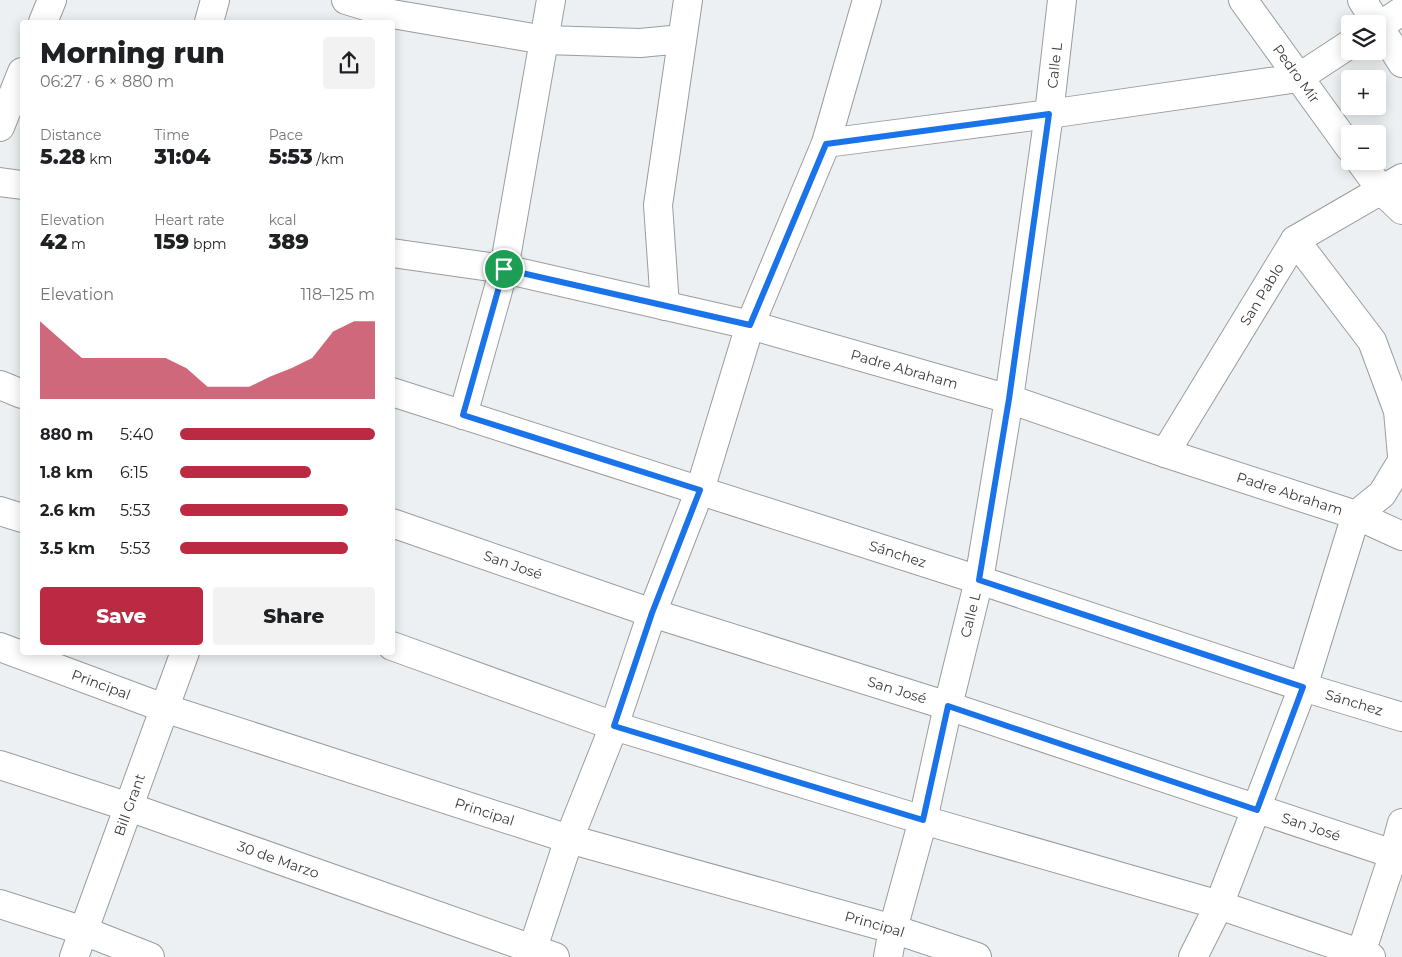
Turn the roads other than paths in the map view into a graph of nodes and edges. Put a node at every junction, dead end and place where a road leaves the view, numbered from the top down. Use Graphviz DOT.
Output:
graph roads {
  1 [pos="52,0"];
  2 [pos="216,0"];
  3 [pos="346,0"];
  4 [pos="551,0"];
  5 [pos="688,0"];
  6 [pos="867,0"];
  7 [pos="1062,0"];
  8 [pos="1243,0"];
  9 [pos="1362,0"];
  10 [pos="1402,11"];
  11 [pos="393,12"];
  12 [pos="1372,15"];
  13 [pos="44,20"];
  14 [pos="210,20"];
  15 [pos="1386,20"];
  16 [pos="1386,38"];
  17 [pos="682,39"];
  18 [pos="545,40"];
  19 [pos="1341,50"];
  20 [pos="1402,63"];
  21 [pos="20,77"];
  22 [pos="1298,78"];
  23 [pos="1049,114"];
  24 [pos="0,127"];
  25 [pos="1341,136"];
  26 [pos="826,144"];
  27 [pos="1372,170"];
  28 [pos="0,182"];
  29 [pos="20,185"];
  30 [pos="1392,185"];
  31 [pos="1402,210"];
  32 [pos="1295,240"];
  33 [pos="395,253"];
  34 [pos="504,269"];
  35 [pos="666,306"];
  36 [pos="750,325"];
  37 [pos="0,385"];
  38 [pos="20,393"];
  39 [pos="395,393"];
  40 [pos="1009,399"];
  41 [pos="463,415"];
  42 [pos="1165,453"];
  43 [pos="1402,456"];
  44 [pos="1402,461"];
  45 [pos="700,490"];
  46 [pos="0,511"];
  47 [pos="1356,515"];
  48 [pos="20,517"];
  49 [pos="395,524"];
  50 [pos="1402,536"];
  51 [pos="979,580"];
  52 [pos="652,613"];
  53 [pos="0,647"];
  54 [pos="395,647"];
  55 [pos="20,654"];
  56 [pos="22,655"];
  57 [pos="184,655"];
  58 [pos="1303,687"];
  59 [pos="948,706"];
  60 [pos="164,708"];
  61 [pos="1402,717"];
  62 [pos="614,726"];
  63 [pos="0,765"];
  64 [pos="129,807"];
  65 [pos="1257,810"];
  66 [pos="923,820"];
  67 [pos="1402,823"];
  68 [pos="569,839"];
  69 [pos="1398,856"];
  70 [pos="0,904"];
  71 [pos="1219,905"];
  72 [pos="893,929"];
  73 [pos="84,932"];
  74 [pos="539,955"];
  75 [pos="1366,955"];
  76 [pos="74,957"];
  77 [pos="150,957"];
  78 [pos="888,957"];
  79 [pos="977,957"];
  80 [pos="1193,957"];
  1 -- 13 [label="street"];
  2 -- 14 [label="street"];
  3 -- 11 [label="street"];
  4 -- 18 [label="street"];
  5 -- 17 [label="street"];
  6 -- 26 [label="street"];
  7 -- 23 [label="street, Calle L"];
  8 -- 22 [label="street, Pedro Mír"];
  9 -- 12 [label="street"];
  10 -- 15 [label="street"];
  11 -- 18 [label="street"];
  16 -- 20 [label="street"];
  17 -- 18 [label="street"];
  17 -- 35 [label="street"];
  18 -- 34 [label="street"];
  19 -- 22 [label="street"];
  21 -- 24 [label="street"];
  22 -- 23 [label="street"];
  22 -- 25 [label="street, Pedro Mír"];
  23 -- 26 [label="street"];
  23 -- 40 [label="street, Calle L"];
  26 -- 36 [label="street"];
  27 -- 30 [label="street"];
  28 -- 29 [label="street"];
  30 -- 31 [label="street"];
  30 -- 32 [label="street, San Pablo"];
  32 -- 42 [label="street, San Pablo"];
  32 -- 43 [label="street"];
  33 -- 34 [label="street, Padre Abraham"];
  34 -- 35 [label="street, Padre Abraham"];
  34 -- 41 [label="street"];
  35 -- 36 [label="street, Padre Abraham"];
  36 -- 40 [label="street, Padre Abraham"];
  36 -- 45 [label="street"];
  37 -- 38 [label="street"];
  39 -- 41 [label="street, Sánchez"];
  40 -- 42 [label="street, Padre Abraham"];
  40 -- 51 [label="street, Calle L"];
  41 -- 45 [label="street, Sánchez"];
  42 -- 47 [label="street, Padre Abraham"];
  44 -- 47 [label="street"];
  45 -- 51 [label="street, Sánchez"];
  45 -- 52 [label="street"];
  46 -- 48 [label="street"];
  47 -- 50 [label="street, Padre Abraham"];
  47 -- 58 [label="street"];
  49 -- 52 [label="street, San José"];
  51 -- 58 [label="street, Sánchez"];
  51 -- 59 [label="street, Calle L"];
  52 -- 59 [label="street, San José"];
  52 -- 62 [label="street"];
  53 -- 55 [label="street, Principal"];
  54 -- 62 [label="street"];
  56 -- 60 [label="street, Principal"];
  57 -- 60 [label="street, Bill Grant"];
  58 -- 61 [label="street, Sánchez"];
  58 -- 65 [label="street"];
  59 -- 65 [label="street, San José"];
  59 -- 66 [label="street, Calle L"];
  60 -- 64 [label="street, Bill Grant"];
  60 -- 68 [label="street, Principal"];
  62 -- 66 [label="street"];
  62 -- 68 [label="street"];
  63 -- 64 [label="street, 30 de Marzo"];
  64 -- 73 [label="street, Bill Grant"];
  64 -- 74 [label="street, 30 de Marzo"];
  65 -- 69 [label="street, San José"];
  65 -- 71 [label="street"];
  66 -- 71 [label="street"];
  66 -- 72 [label="street, Calle L"];
  67 -- 69 [label="street"];
  68 -- 72 [label="street, Principal"];
  68 -- 74 [label="street"];
  69 -- 75 [label="street"];
  70 -- 73 [label="street"];
  71 -- 75 [label="street"];
  71 -- 80 [label="street"];
  72 -- 78 [label="street, Calle L"];
  72 -- 79 [label="street, Principal"];
  73 -- 76 [label="street, Bill Grant"];
  73 -- 77 [label="street"];
}
